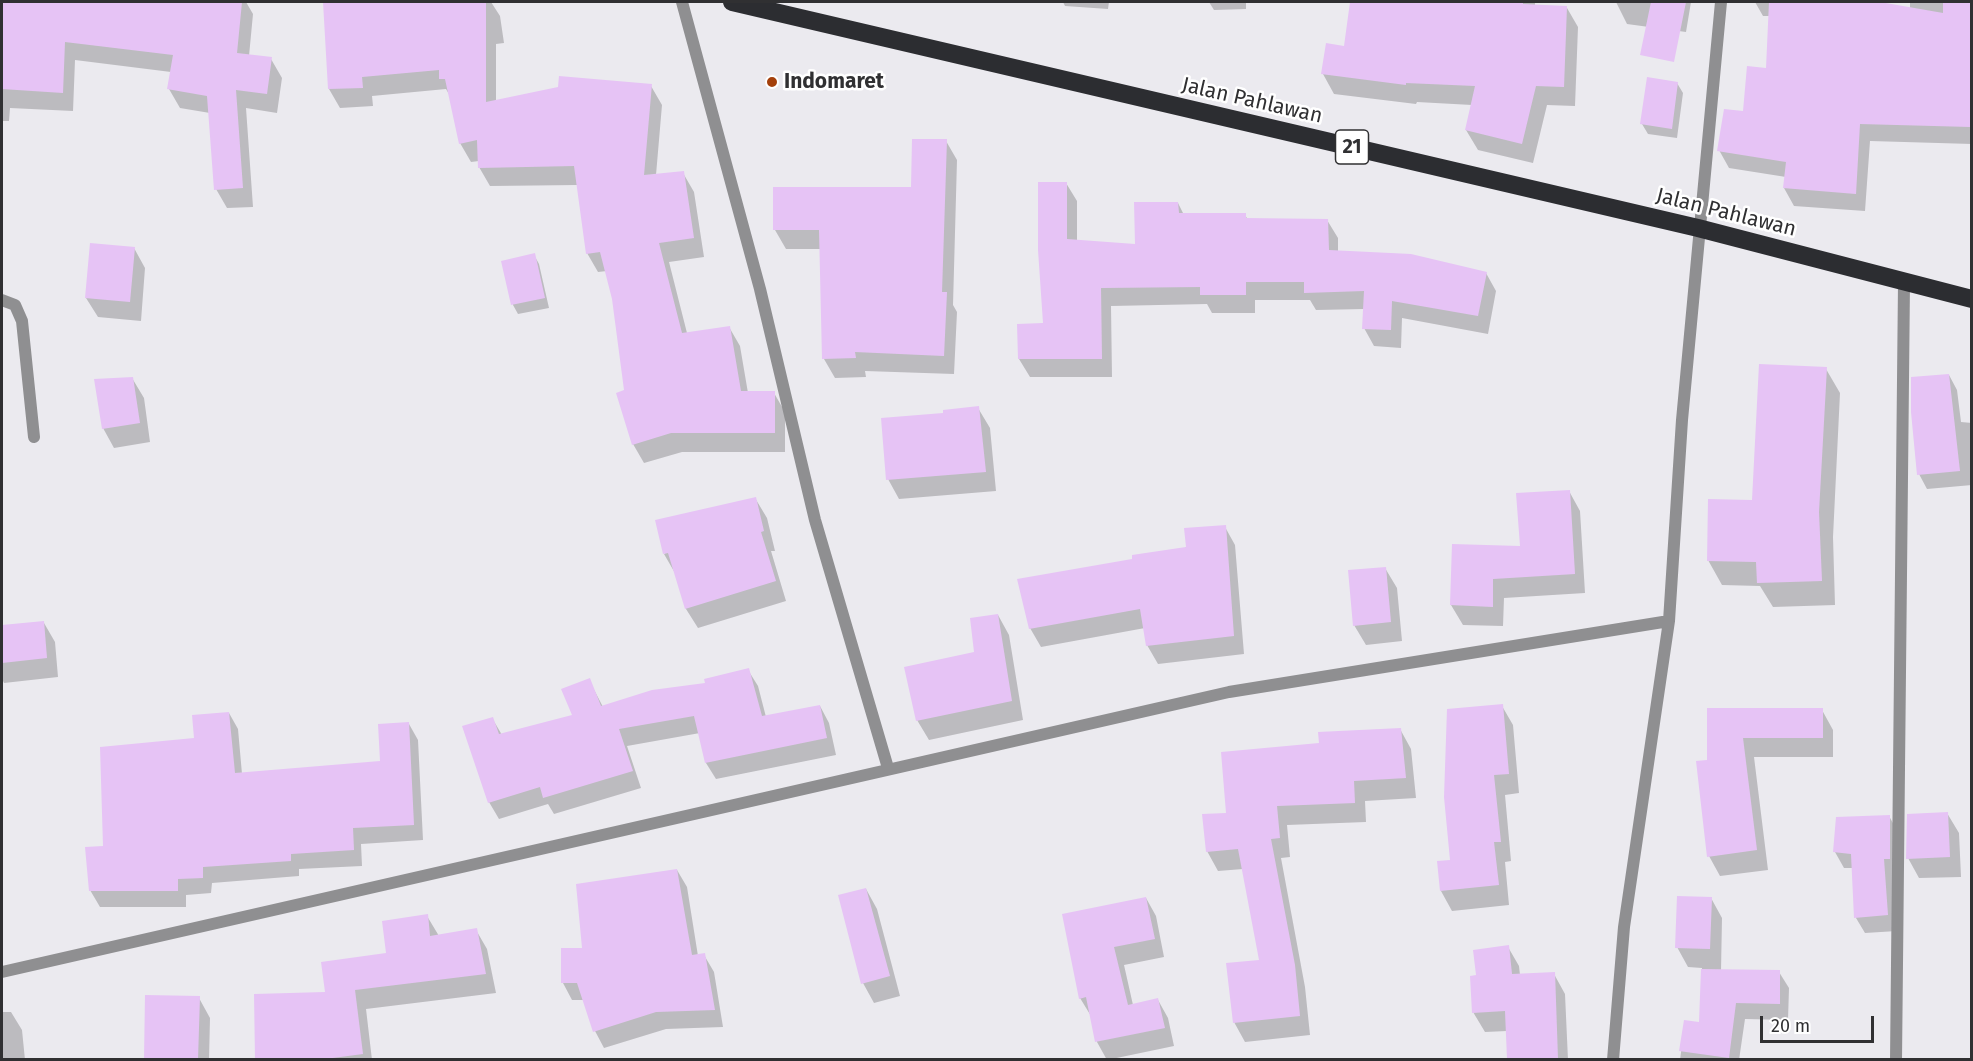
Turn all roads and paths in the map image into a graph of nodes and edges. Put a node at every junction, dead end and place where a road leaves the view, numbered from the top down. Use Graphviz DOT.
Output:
graph roads {
  1 [pos="682,2"];
  2 [pos="732,2"];
  3 [pos="1721,2"];
  4 [pos="1698,228"];
  5 [pos="1904,283"];
  6 [pos="1971,299"];
  7 [pos="2,300"];
  8 [pos="34,437"];
  9 [pos="1669,621"];
  10 [pos="888,768"];
  11 [pos="2,972"];
  12 [pos="1613,1059"];
  13 [pos="1896,1059"];
  1 -- 10 [label="street"];
  2 -- 4 [label="highway, Jalan Pahlawan / 21"];
  3 -- 4 [label="street"];
  4 -- 5 [label="highway, Jalan Pahlawan / 21"];
  4 -- 9 [label="street"];
  5 -- 6 [label="highway, Jalan Pahlawan / 21"];
  5 -- 13 [label="street"];
  7 -- 8 [label="street"];
  9 -- 10 [label="street"];
  9 -- 12 [label="street"];
  10 -- 11 [label="street"];
}
